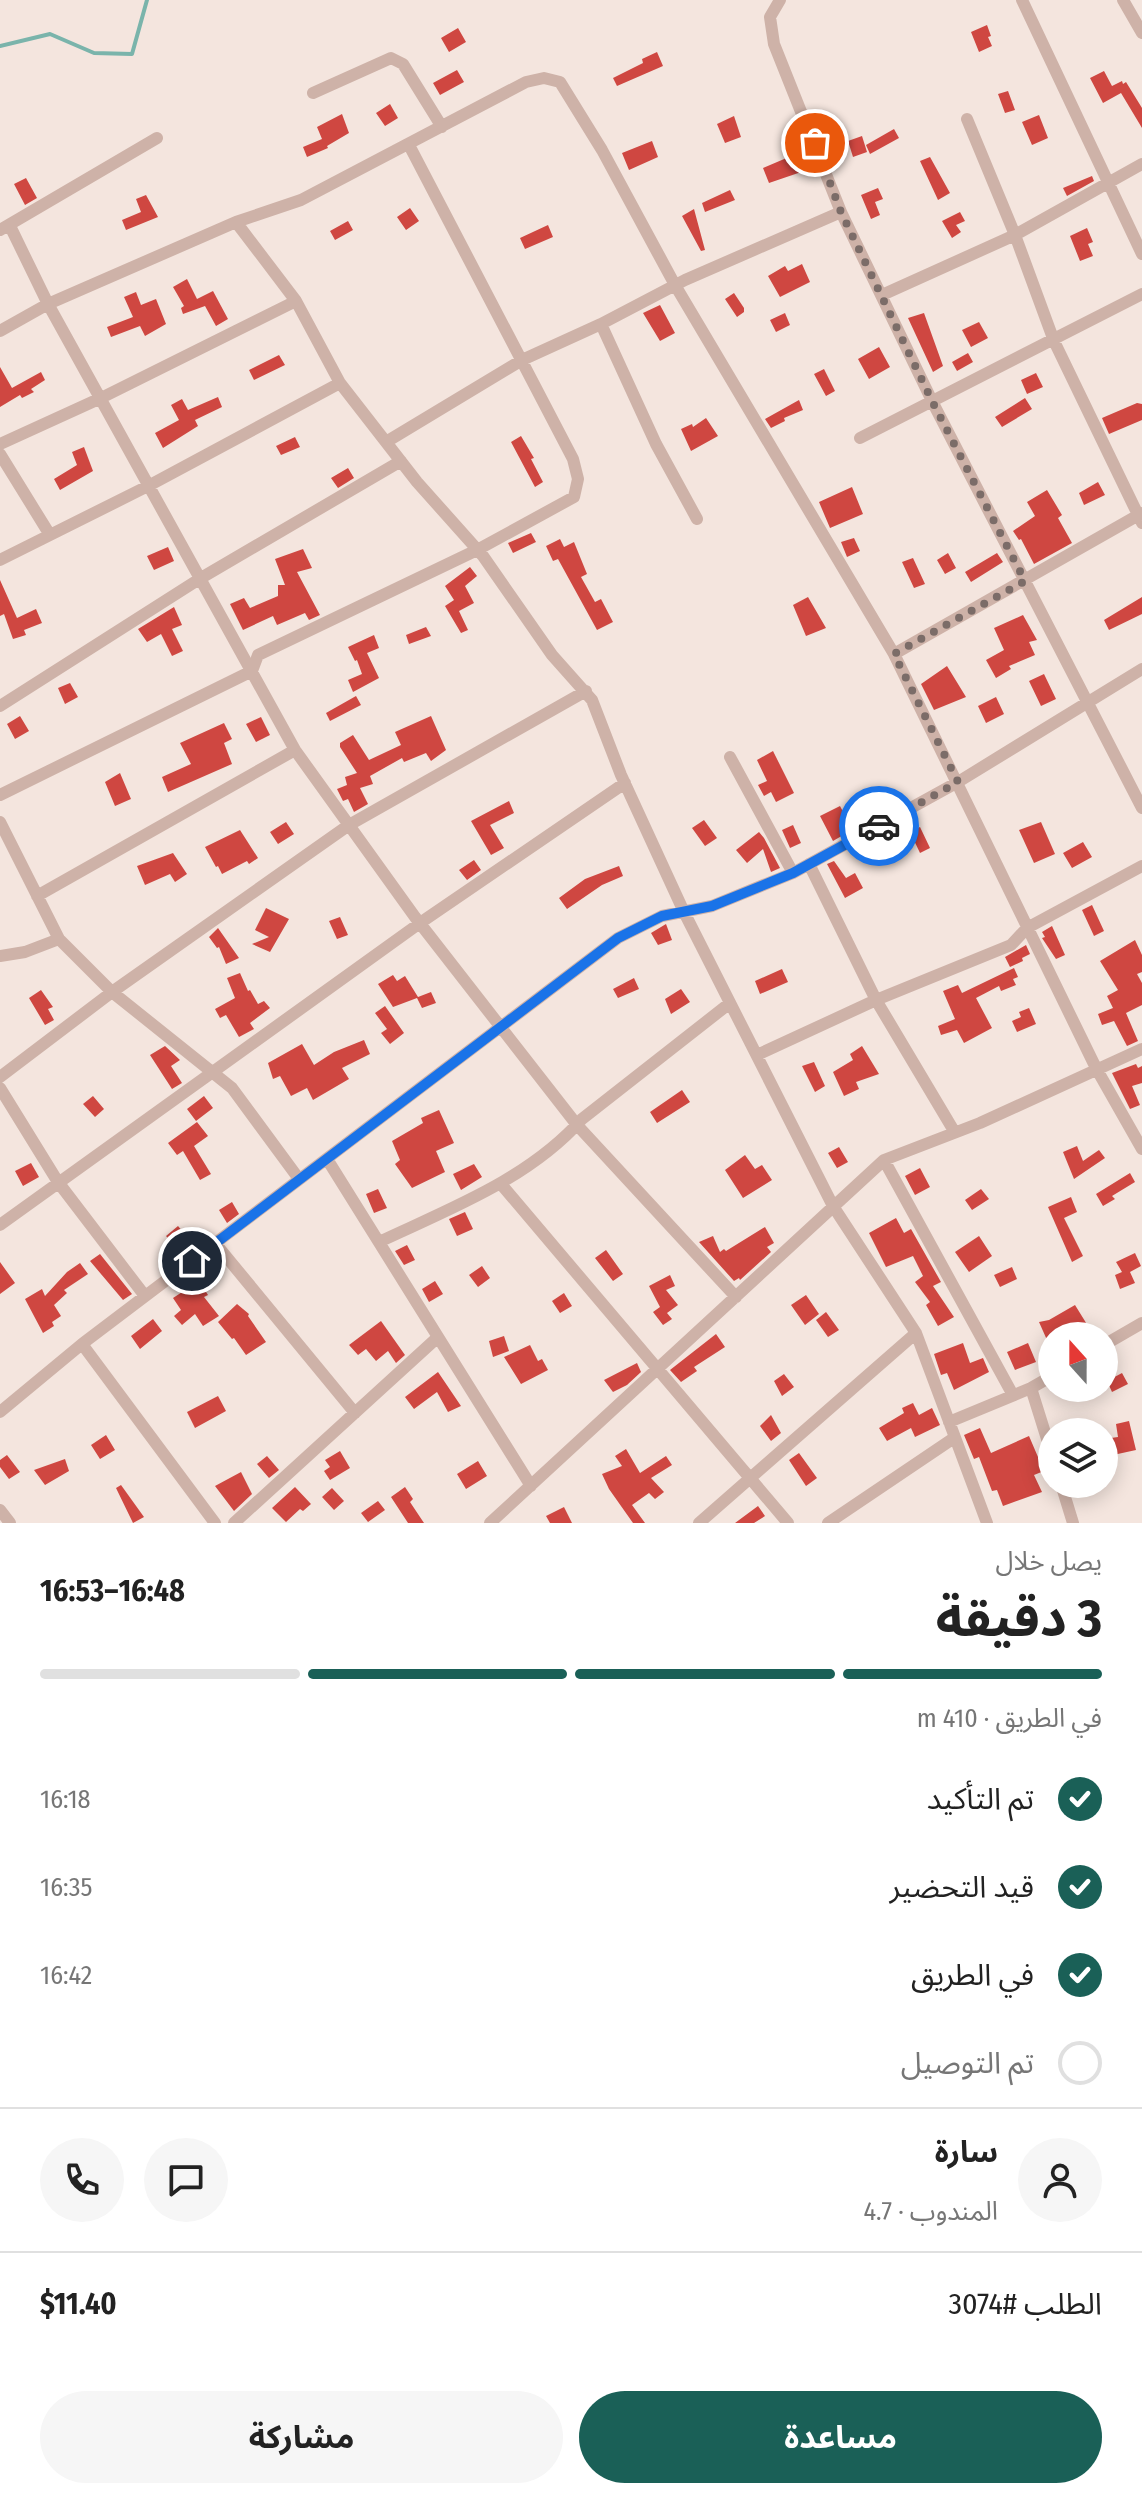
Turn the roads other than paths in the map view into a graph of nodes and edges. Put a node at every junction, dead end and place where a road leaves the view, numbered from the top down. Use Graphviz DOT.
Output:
graph roads {
  1 [pos="780,0"];
  2 [pos="1022,0"];
  3 [pos="1123,0"];
  4 [pos="1142,33"];
  5 [pos="313,93"];
  6 [pos="967,119"];
  7 [pos="442,127"];
  8 [pos="157,138"];
  9 [pos="409,145"];
  10 [pos="1142,164"];
  11 [pos="1107,182"];
  12 [pos="841,212"];
  13 [pos="236,222"];
  14 [pos="5,228"];
  15 [pos="1015,235"];
  16 [pos="1142,254"];
  17 [pos="675,285"];
  18 [pos="1142,294"];
  19 [pos="882,295"];
  20 [pos="296,301"];
  21 [pos="48,304"];
  22 [pos="601,324"];
  23 [pos="0,331"];
  24 [pos="1054,341"];
  25 [pos="522,360"];
  26 [pos="340,383"];
  27 [pos="101,398"];
  28 [pos="933,403"];
  29 [pos="860,438"];
  30 [pos="386,442"];
  31 [pos="0,444"];
  32 [pos="0,454"];
  33 [pos="401,461"];
  34 [pos="150,485"];
  35 [pos="1140,517"];
  36 [pos="697,519"];
  37 [pos="50,535"];
  38 [pos="477,550"];
  39 [pos="0,560"];
  40 [pos="201,578"];
  41 [pos="1025,581"];
  42 [pos="894,654"];
  43 [pos="1142,669"];
  44 [pos="252,671"];
  45 [pos="586,691"];
  46 [pos="1087,702"];
  47 [pos="0,706"];
  48 [pos="295,750"];
  49 [pos="730,757"];
  50 [pos="958,782"];
  51 [pos="625,783"];
  52 [pos="0,795"];
  53 [pos="1142,808"];
  54 [pos="0,822"];
  55 [pos="349,825"];
  56 [pos="809,864"];
  57 [pos="1142,866"];
  58 [pos="793,873"];
  59 [pos="37,896"];
  60 [pos="684,912"];
  61 [pos="420,923"];
  62 [pos="1027,928"];
  63 [pos="59,939"];
  64 [pos="0,956"];
  65 [pos="112,992"];
  66 [pos="876,1000"];
  67 [pos="730,1003"];
  68 [pos="501,1027"];
  69 [pos="1142,1049"];
  70 [pos="757,1055"];
  71 [pos="1096,1068"];
  72 [pos="210,1073"];
  73 [pos="0,1077"];
  74 [pos="0,1088"];
  75 [pos="577,1125"];
  76 [pos="954,1131"];
  77 [pos="1142,1149"];
  78 [pos="327,1159"];
  79 [pos="884,1160"];
  80 [pos="299,1179"];
  81 [pos="58,1182"];
  82 [pos="501,1184"];
  83 [pos="833,1206"];
  84 [pos="0,1225"];
  85 [pos="379,1242"];
  86 [pos="215,1243"];
  87 [pos="145,1296"];
  88 [pos="736,1297"];
  89 [pos="1142,1323"];
  90 [pos="916,1333"];
  91 [pos="438,1337"];
  92 [pos="1118,1337"];
  93 [pos="82,1344"];
  94 [pos="659,1370"];
  95 [pos="1038,1384"];
  96 [pos="1031,1388"];
  97 [pos="1013,1395"];
  98 [pos="0,1412"];
  99 [pos="355,1413"];
  100 [pos="1040,1418"];
  101 [pos="949,1422"];
  102 [pos="954,1438"];
  103 [pos="748,1477"];
  104 [pos="531,1486"];
  105 [pos="1065,1498"];
  106 [pos="0,1510"];
  107 [pos="10,1523"];
  108 [pos="215,1523"];
  109 [pos="234,1523"];
  110 [pos="490,1523"];
  111 [pos="699,1523"];
  112 [pos="788,1523"];
  113 [pos="828,1523"];
  114 [pos="987,1523"];
  115 [pos="1073,1523"];
  1 -- 12 [label="street"];
  2 -- 11 [label="street"];
  3 -- 4 [label="street"];
  5 -- 7 [label="street"];
  6 -- 15 [label="street"];
  7 -- 9 [label="street"];
  7 -- 17 [label="street"];
  8 -- 14 [label="street"];
  9 -- 13 [label="street"];
  9 -- 25 [label="street"];
  10 -- 11 [label="street"];
  11 -- 15 [label="street"];
  11 -- 16 [label="street"];
  12 -- 17 [label="street"];
  12 -- 19 [label="street"];
  13 -- 20 [label="street"];
  13 -- 21 [label="street"];
  14 -- 21 [label="street"];
  15 -- 19 [label="street"];
  15 -- 24 [label="street"];
  17 -- 22 [label="street"];
  17 -- 42 [label="street"];
  18 -- 24 [label="street"];
  19 -- 28 [label="street"];
  20 -- 26 [label="street"];
  20 -- 27 [label="street"];
  21 -- 23 [label="street"];
  21 -- 27 [label="street"];
  22 -- 25 [label="street"];
  22 -- 36 [label="street"];
  24 -- 28 [label="street"];
  24 -- 35 [label="street"];
  25 -- 30 [label="street"];
  25 -- 38 [label="street"];
  26 -- 30 [label="street"];
  26 -- 34 [label="street"];
  27 -- 31 [label="street"];
  27 -- 34 [label="street"];
  28 -- 29 [label="street"];
  28 -- 41 [label="street"];
  30 -- 33 [label="street"];
  32 -- 37 [label="street"];
  33 -- 38 [label="street"];
  33 -- 40 [label="street"];
  34 -- 37 [label="street"];
  34 -- 40 [label="street"];
  35 -- 41 [label="street"];
  37 -- 39 [label="street"];
  38 -- 44 [label="street"];
  38 -- 45 [label="street"];
  40 -- 44 [label="street"];
  40 -- 47 [label="street"];
  41 -- 42 [label="street"];
  41 -- 46 [label="street"];
  42 -- 50 [label="street"];
  43 -- 46 [label="street"];
  44 -- 48 [label="street"];
  44 -- 52 [label="street"];
  45 -- 51 [label="street"];
  45 -- 55 [label="street"];
  46 -- 50 [label="street"];
  46 -- 53 [label="street"];
  48 -- 55 [label="street"];
  48 -- 59 [label="street"];
  49 -- 58 [label="street"];
  50 -- 56 [label="street"];
  50 -- 62 [label="street"];
  51 -- 60 [label="street"];
  51 -- 61 [label="street"];
  54 -- 59 [label="street"];
  55 -- 61 [label="street"];
  55 -- 65 [label="street"];
  56 -- 58 [label="street"];
  56 -- 66 [label="street"];
  57 -- 62 [label="street"];
  58 -- 60 [label="street"];
  59 -- 63 [label="street"];
  60 -- 67 [label="street"];
  60 -- 68 [label="street"];
  61 -- 68 [label="street"];
  61 -- 72 [label="street"];
  62 -- 66 [label="street"];
  62 -- 71 [label="street"];
  63 -- 64 [label="street"];
  63 -- 65 [label="street"];
  65 -- 72 [label="street"];
  65 -- 73 [label="street"];
  66 -- 70 [label="street"];
  66 -- 76 [label="street"];
  67 -- 70 [label="street"];
  67 -- 75 [label="street"];
  68 -- 75 [label="street"];
  68 -- 78 [label="street"];
  69 -- 71 [label="street"];
  70 -- 83 [label="street"];
  71 -- 76 [label="street"];
  71 -- 77 [label="street"];
  72 -- 80 [label="street"];
  72 -- 81 [label="street"];
  74 -- 81 [label="street"];
  75 -- 82 [label="street"];
  75 -- 88 [label="street"];
  76 -- 79 [label="street"];
  78 -- 80 [label="street"];
  78 -- 85 [label="street"];
  79 -- 83 [label="street"];
  79 -- 97 [label="street"];
  80 -- 86 [label="street"];
  81 -- 84 [label="street"];
  81 -- 87 [label="street"];
  82 -- 85 [label="street"];
  82 -- 94 [label="street"];
  83 -- 88 [label="street"];
  83 -- 90 [label="street"];
  85 -- 91 [label="street"];
  86 -- 87 [label="street"];
  86 -- 99 [label="street"];
  87 -- 93 [label="street"];
  88 -- 94 [label="street"];
  89 -- 92 [label="street"];
  90 -- 101 [label="street"];
  90 -- 103 [label="street"];
  91 -- 99 [label="street"];
  91 -- 104 [label="street"];
  93 -- 98 [label="street"];
  93 -- 108 [label="street"];
  94 -- 103 [label="street"];
  94 -- 104 [label="street"];
  95 -- 96 [label="street"];
  96 -- 97 [label="street"];
  96 -- 100 [label="street"];
  97 -- 101 [label="street"];
  99 -- 109 [label="street"];
  101 -- 102 [label="street"];
  102 -- 113 [label="street"];
  102 -- 114 [label="street"];
  103 -- 111 [label="street"];
  103 -- 112 [label="street"];
  104 -- 110 [label="street"];
  105 -- 115 [label="street"];
  106 -- 107 [label="street"];
}
